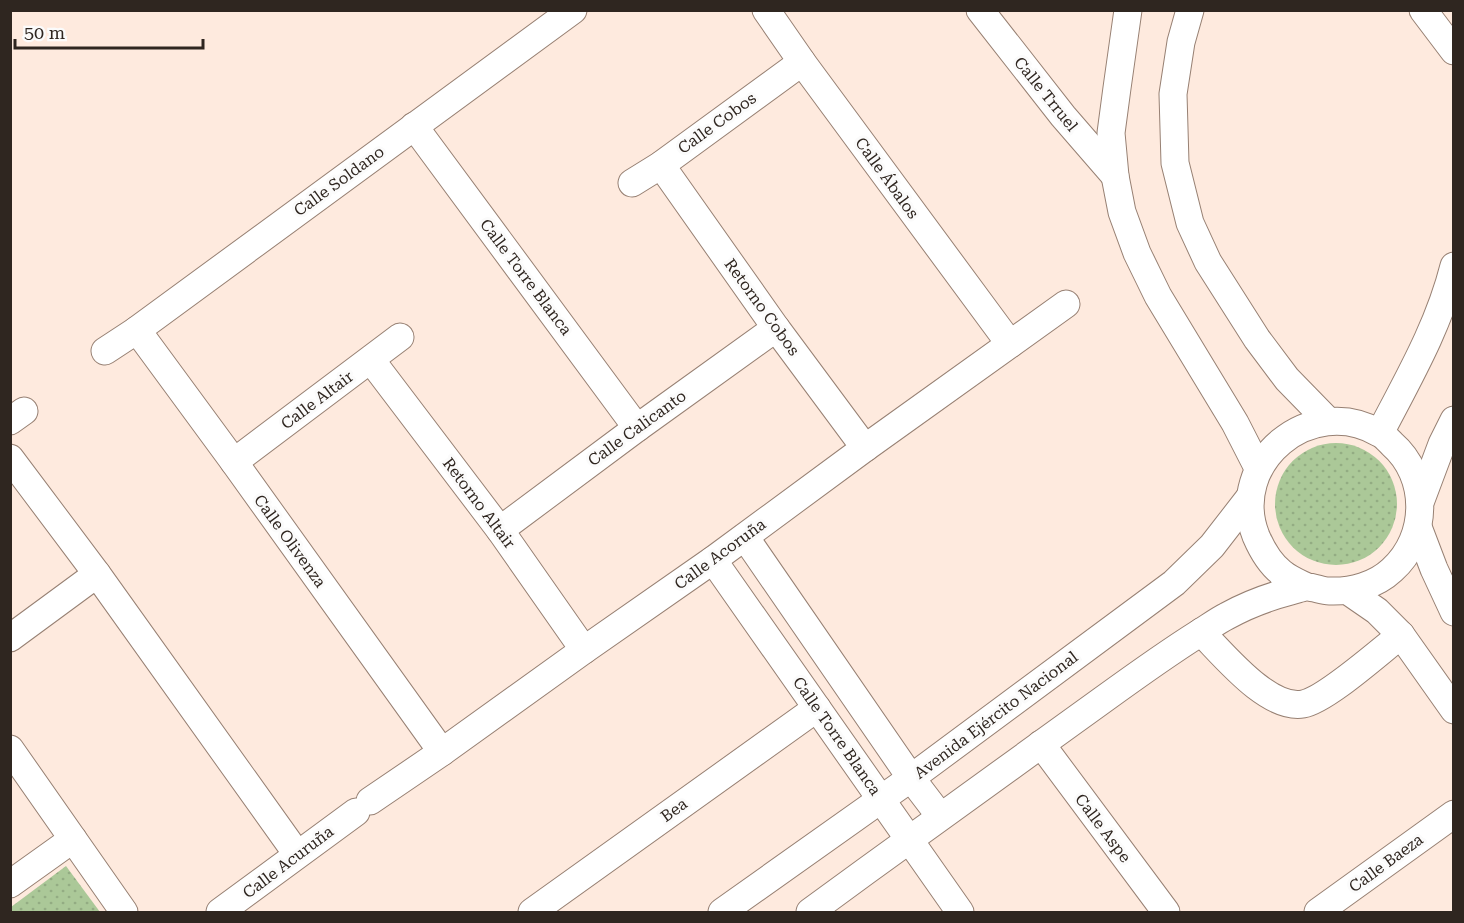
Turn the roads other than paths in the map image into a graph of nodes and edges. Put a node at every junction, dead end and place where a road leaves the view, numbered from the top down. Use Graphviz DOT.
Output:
graph roads {
  1 [pos="573,10"];
  2 [pos="766,10"];
  3 [pos="980,10"];
  4 [pos="1128,10"];
  5 [pos="1190,10"];
  6 [pos="1423,10"];
  7 [pos="1454,51"];
  8 [pos="802,62"];
  9 [pos="414,126"];
  10 [pos="661,165"];
  11 [pos="1115,176"];
  12 [pos="632,183"];
  13 [pos="1454,266"];
  14 [pos="1066,303"];
  15 [pos="776,328"];
  16 [pos="137,330"];
  17 [pos="400,337"];
  18 [pos="1010,344"];
  19 [pos="105,351"];
  20 [pos="371,360"];
  21 [pos="1454,420"];
  22 [pos="1328,421"];
  23 [pos="637,428"];
  24 [pos="1380,433"];
  25 [pos="865,448"];
  26 [pos="10,458"];
  27 [pos="234,462"];
  28 [pos="1258,468"];
  29 [pos="1250,496"];
  30 [pos="1421,500"];
  31 [pos="1418,527"];
  32 [pos="500,530"];
  33 [pos="745,537"];
  34 [pos="713,560"];
  35 [pos="97,574"];
  36 [pos="1307,587"];
  37 [pos="1348,591"];
  38 [pos="1452,604"];
  39 [pos="1201,632"];
  40 [pos="1401,635"];
  41 [pos="10,638"];
  42 [pos="584,650"];
  43 [pos="817,708"];
  44 [pos="1454,710"];
  45 [pos="1041,744"];
  46 [pos="10,749"];
  47 [pos="442,752"];
  48 [pos="911,778"];
  49 [pos="881,799"];
  50 [pos="363,806"];
  51 [pos="1454,814"];
  52 [pos="940,816"];
  53 [pos="73,839"];
  54 [pos="909,839"];
  55 [pos="297,855"];
  56 [pos="10,884"];
  57 [pos="124,912"];
  58 [pos="220,912"];
  59 [pos="532,912"];
  60 [pos="722,912"];
  61 [pos="810,912"];
  62 [pos="960,912"];
  63 [pos="1166,912"];
  64 [pos="1318,912"];
  1 -- 9 [label="street, Calle Soldano"];
  2 -- 8 [label="street, Calle Ábalos"];
  3 -- 11 [label="street, Calle Trruel"];
  4 -- 11 [label="street"];
  5 -- 22 [label="street"];
  6 -- 7 [label="street"];
  8 -- 10 [label="street, Calle Cobos"];
  8 -- 18 [label="street, Calle Ábalos"];
  9 -- 16 [label="street, Calle Soldano"];
  9 -- 23 [label="street, Calle Torre Blanca"];
  10 -- 12 [label="street, Calle Cobos"];
  10 -- 15 [label="street, Retorno Cobos"];
  11 -- 28 [label="street"];
  13 -- 24 [label="street"];
  14 -- 18 [label="street, Calle Acoruña"];
  15 -- 23 [label="street, Calle Calicanto"];
  15 -- 25 [label="street, Retorno Cobos"];
  16 -- 19 [label="street, Calle Soldano"];
  16 -- 27 [label="street, Calle Olivenza"];
  17 -- 20 [label="street, Calle Altair"];
  18 -- 25 [label="street, Calle Acoruña"];
  20 -- 27 [label="street, Calle Altair"];
  20 -- 32 [label="street, Retorno Altair"];
  21 -- 30 [label="street"];
  22 -- 24 [label="street"];
  22 -- 28 [label="street"];
  23 -- 32 [label="street, Calle Calicanto"];
  24 -- 30 [label="street"];
  25 -- 33 [label="street, Calle Acoruña"];
  26 -- 35 [label="street"];
  27 -- 47 [label="street, Calle Olivenza"];
  28 -- 29 [label="street"];
  29 -- 36 [label="street"];
  29 -- 48 [label="street, Avenida Ejército Nacional"];
  30 -- 31 [label="street"];
  31 -- 37 [label="street"];
  31 -- 38 [label="street"];
  32 -- 42 [label="street, Retorno Altair"];
  33 -- 34 [label="street, Calle Acoruña"];
  33 -- 48 [label="street"];
  34 -- 42 [label="street, Calle Acoruña"];
  34 -- 43 [label="street, Calle Torre Blanca"];
  35 -- 41 [label="street"];
  35 -- 55 [label="street"];
  36 -- 37 [label="street"];
  36 -- 39 [label="street"];
  37 -- 40 [label="street"];
  39 -- 40 [label="street"];
  39 -- 45 [label="street"];
  40 -- 44 [label="street"];
  42 -- 47 [label="street, Calle Acoruña"];
  43 -- 49 [label="street, Calle Torre Blanca"];
  43 -- 59 [label="street, Bea"];
  45 -- 52 [label="street"];
  45 -- 63 [label="street, Calle Aspe"];
  46 -- 53 [label="street"];
  47 -- 50 [label="street, Calle Acoruña"];
  48 -- 49 [label="street, Avenida Ejército Nacional"];
  48 -- 52 [label="street"];
  49 -- 54 [label="street, Calle Torre Blanca"];
  49 -- 60 [label="street, Avenida Ejército Nacional"];
  50 -- 55 [label="street, Calle Acuruña"];
  51 -- 64 [label="street, Calle Baeza"];
  52 -- 54 [label="street"];
  53 -- 56 [label="street"];
  53 -- 57 [label="street"];
  54 -- 61 [label="street"];
  54 -- 62 [label="street, Calle Torre Blanca"];
  55 -- 58 [label="street, Calle Acuruña"];
}
